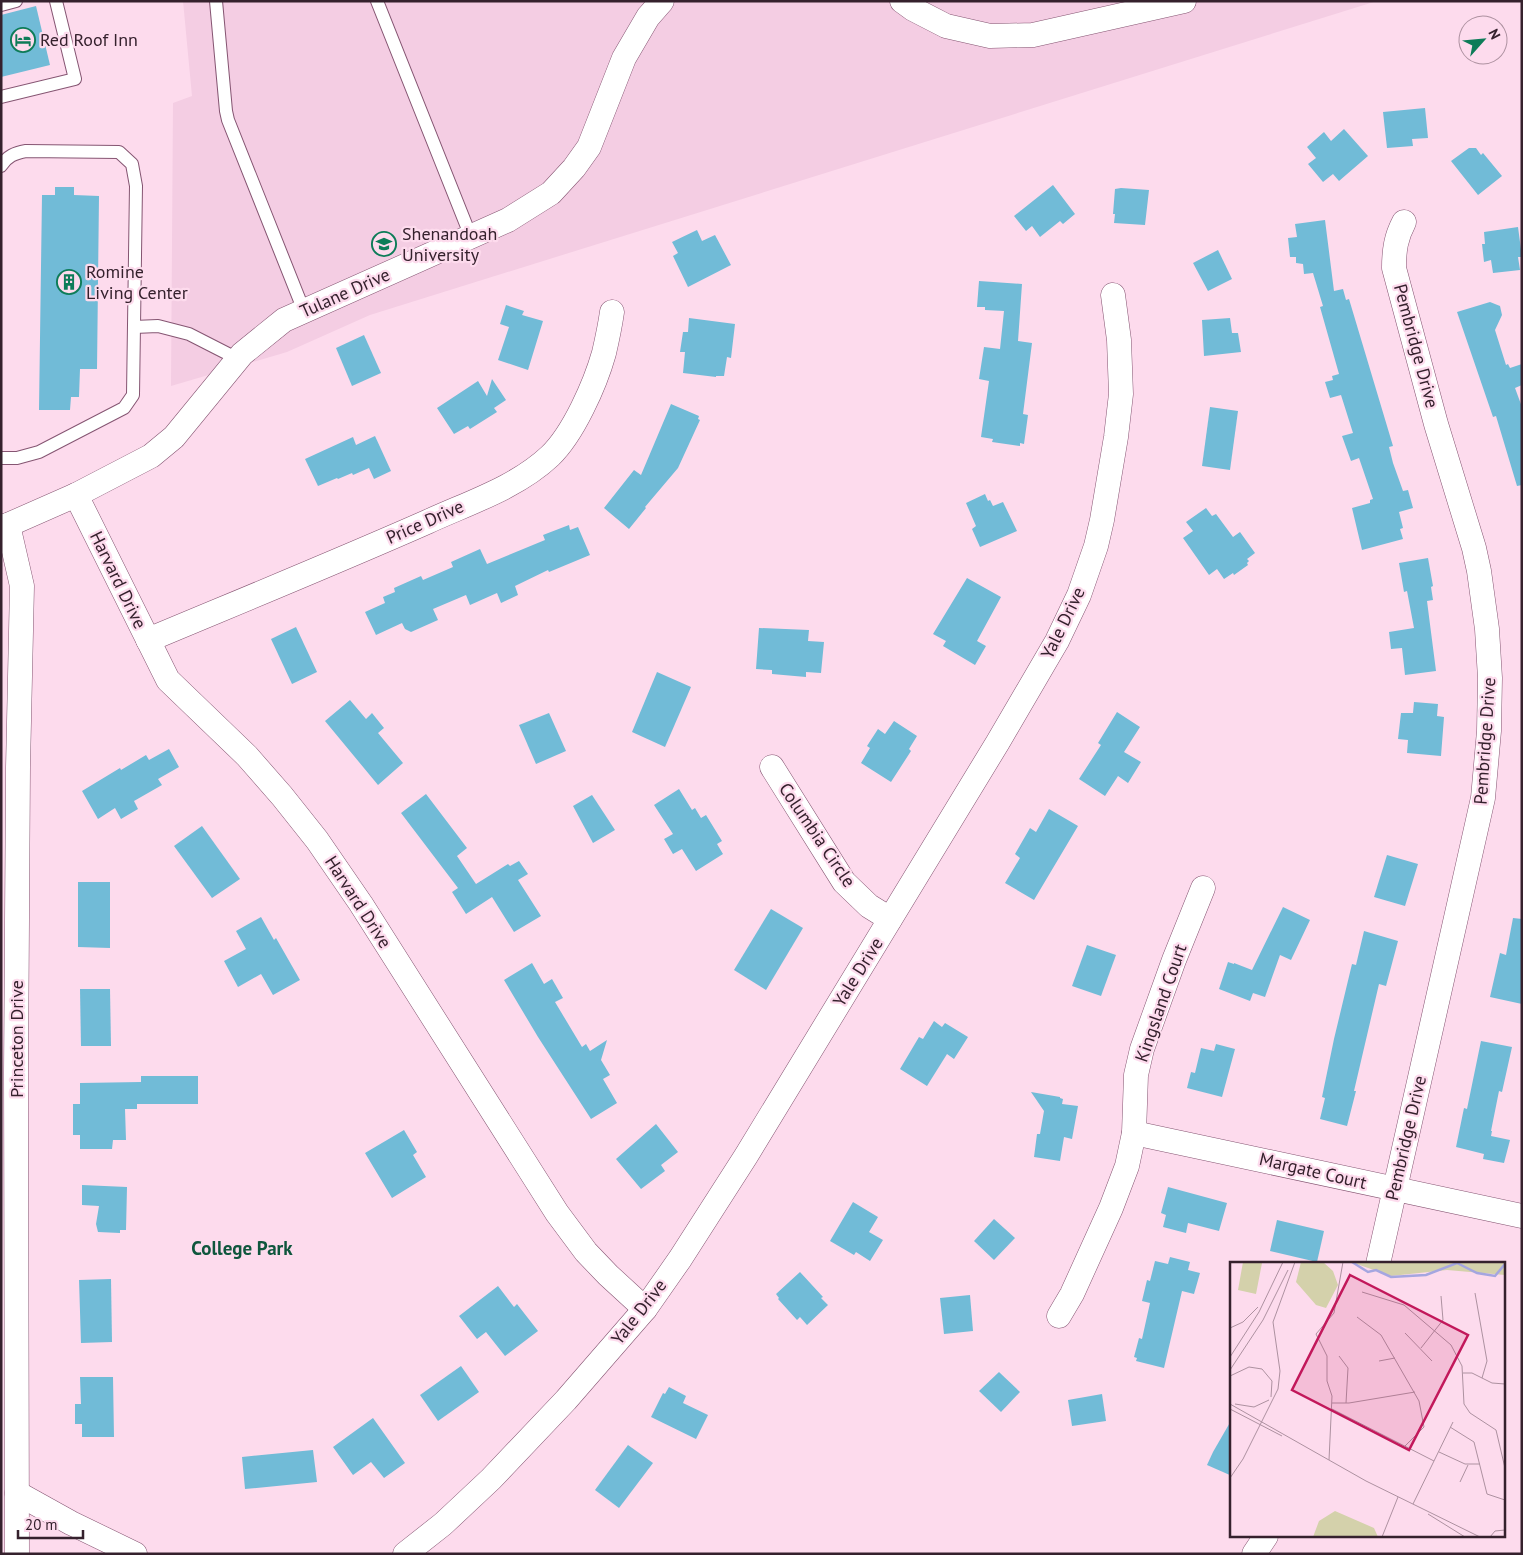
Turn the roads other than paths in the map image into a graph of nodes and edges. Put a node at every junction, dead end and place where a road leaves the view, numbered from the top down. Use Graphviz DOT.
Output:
graph roads {
  1 [pos="16,1"];
  2 [pos="56,1"];
  3 [pos="216,1"];
  4 [pos="377,1"];
  5 [pos="662,1"];
  6 [pos="902,1"];
  7 [pos="1184,1"];
  8 [pos="1,5"];
  9 [pos="1,97"];
  10 [pos="1,166"];
  11 [pos="1404,222"];
  12 [pos="471,237"];
  13 [pos="1113,295"];
  14 [pos="304,311"];
  15 [pos="612,312"];
  16 [pos="134,327"];
  17 [pos="238,359"];
  18 [pos="1,458"];
  19 [pos="76,495"];
  20 [pos="5,527"];
  21 [pos="148,640"];
  22 [pos="772,767"];
  23 [pos="1203,888"];
  24 [pos="890,919"];
  25 [pos="1134,1133"];
  26 [pos="1394,1190"];
  27 [pos="1522,1216"];
  28 [pos="1378,1262"];
  29 [pos="645,1309"];
  30 [pos="1059,1316"];
  31 [pos="18,1493"];
  32 [pos="1265,1538"];
  33 [pos="17,1554"];
  34 [pos="135,1554"];
  35 [pos="405,1554"];
  36 [pos="1254,1554"];
  1 -- 8 [label="lane"];
  2 -- 9 [label="lane"];
  3 -- 14 [label="lane"];
  4 -- 12 [label="lane"];
  5 -- 12 [label="street, Tulane Drive"];
  6 -- 7 [label="street"];
  10 -- 16 [label="lane"];
  11 -- 26 [label="street, Pembridge Drive"];
  12 -- 14 [label="street, Tulane Drive"];
  13 -- 24 [label="street, Yale Drive"];
  14 -- 17 [label="street, Tulane Drive"];
  15 -- 21 [label="street, Price Drive"];
  16 -- 17 [label="lane"];
  16 -- 18 [label="lane"];
  17 -- 19 [label="street, Tulane Drive"];
  19 -- 20 [label="street, Tulane Drive"];
  19 -- 21 [label="street, Harvard Drive"];
  20 -- 31 [label="street, Princeton Drive"];
  21 -- 29 [label="street, Harvard Drive"];
  22 -- 24 [label="street, Columbia Circle"];
  23 -- 25 [label="street, Kingsland Court"];
  24 -- 29 [label="street, Yale Drive"];
  25 -- 26 [label="street, Margate Court"];
  25 -- 30 [label="street, Kingsland Court"];
  26 -- 27 [label="street, Margate Court"];
  26 -- 28 [label="street, Pembridge Drive"];
  29 -- 35 [label="street, Yale Drive"];
  31 -- 33 [label="street, Princeton Drive"];
  31 -- 34 [label="street"];
  32 -- 36 [label="street"];
}
